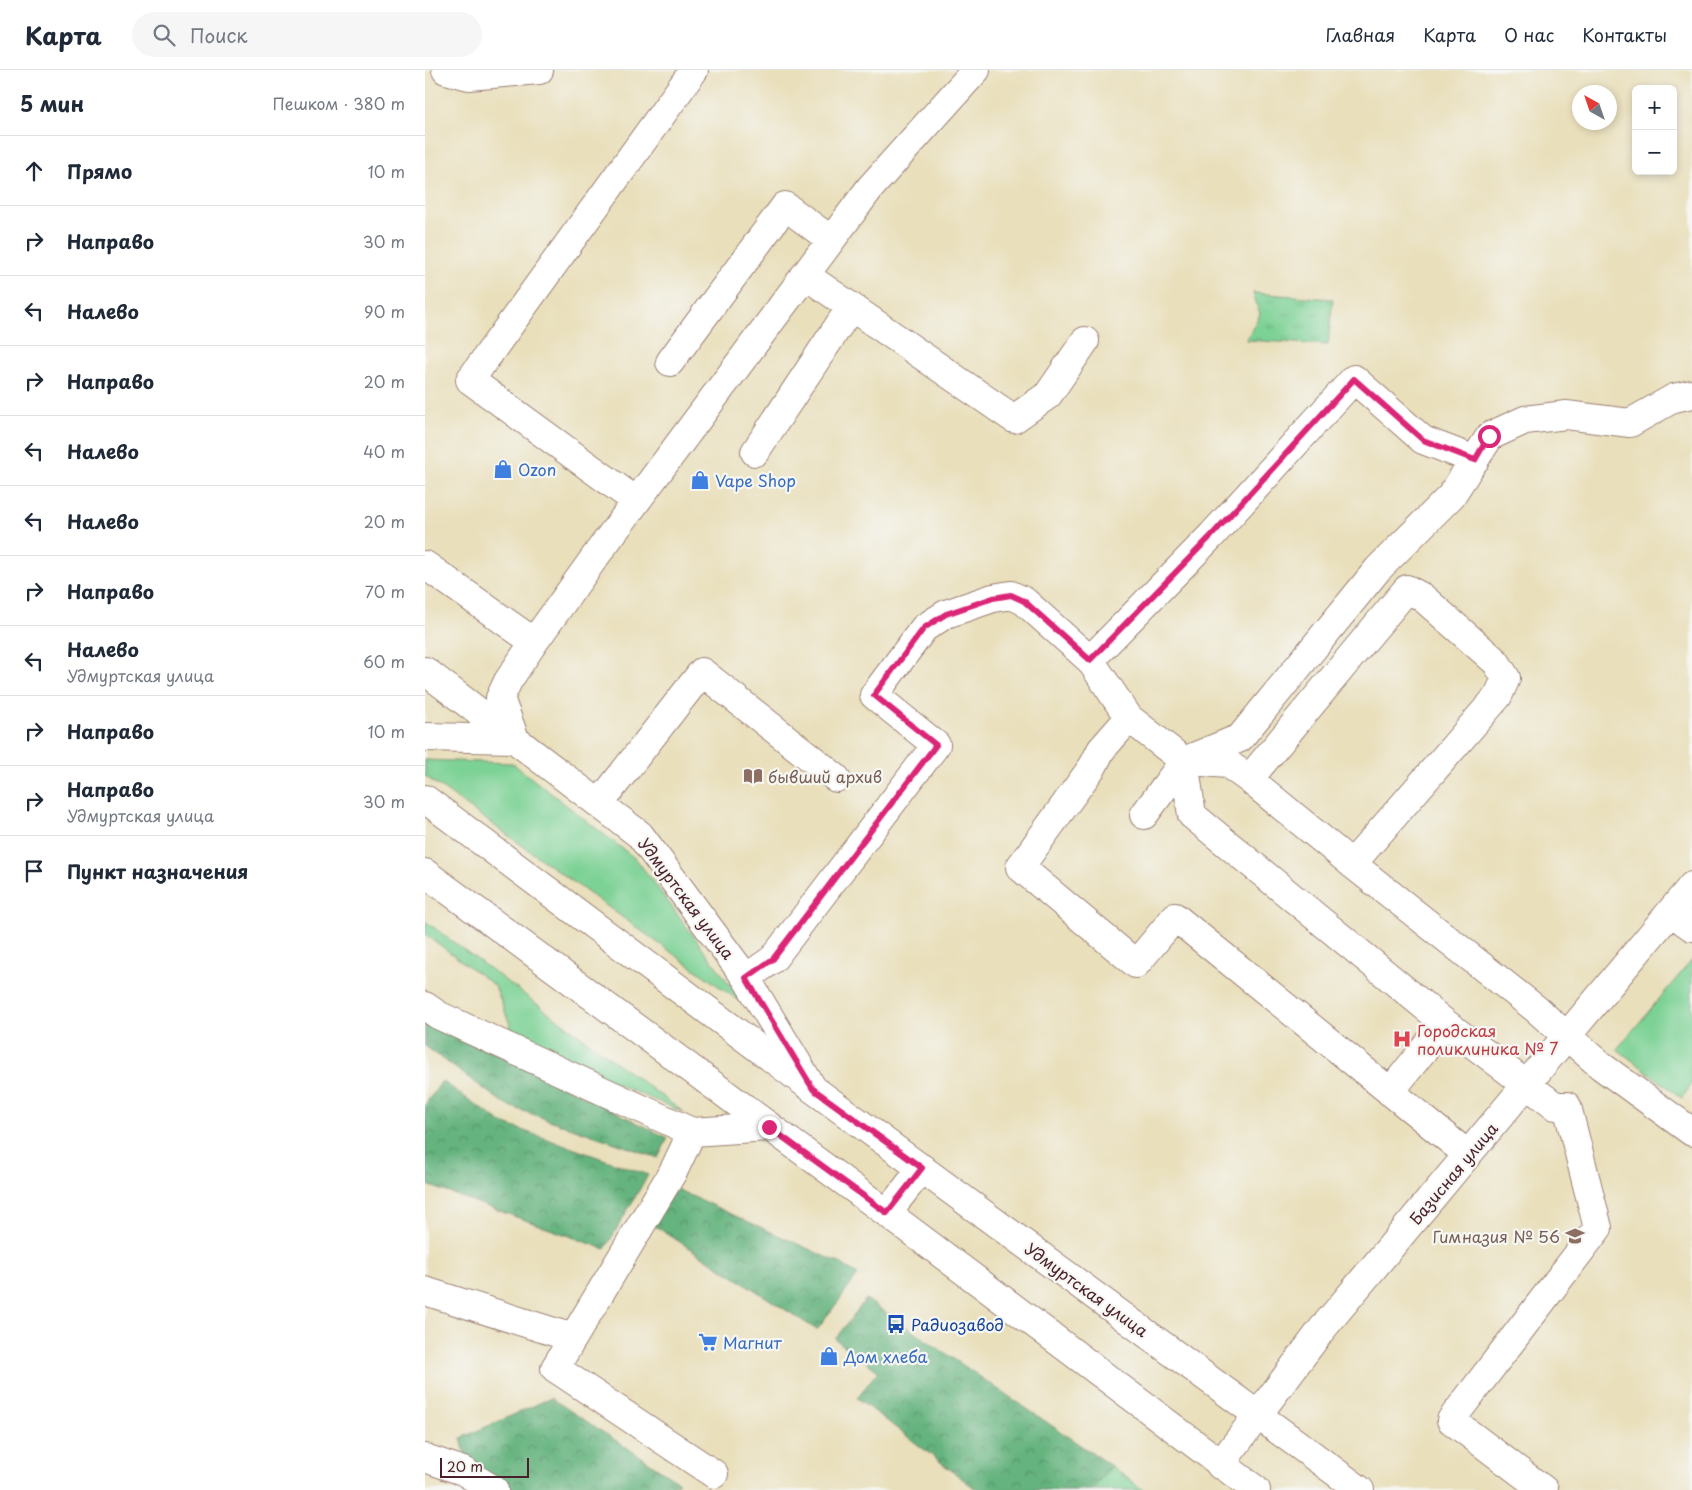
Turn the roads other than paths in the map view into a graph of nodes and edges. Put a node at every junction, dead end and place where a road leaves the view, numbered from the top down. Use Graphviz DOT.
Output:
graph roads {
  1 [pos="446,70"];
  2 [pos="539,70"];
  3 [pos="694,70"];
  4 [pos="976,70"];
  5 [pos="831,240"];
  6 [pos="805,275"];
  7 [pos="851,308"];
  8 [pos="1085,341"];
  9 [pos="670,362"];
  10 [pos="1692,394"];
  11 [pos="755,452"];
  12 [pos="1475,460"];
  13 [pos="636,501"];
  14 [pos="425,565"];
  15 [pos="1378,569"];
  16 [pos="1407,589"];
  17 [pos="534,642"];
  18 [pos="1090,660"];
  19 [pos="425,670"];
  20 [pos="1129,718"];
  21 [pos="425,737"];
  22 [pos="515,740"];
  23 [pos="1184,761"];
  24 [pos="836,778"];
  25 [pos="1249,779"];
  26 [pos="425,799"];
  27 [pos="599,804"];
  28 [pos="1143,814"];
  29 [pos="1352,864"];
  30 [pos="425,873"];
  31 [pos="1692,886"];
  32 [pos="1682,919"];
  33 [pos="746,978"];
  34 [pos="425,1006"];
  35 [pos="1445,1022"];
  36 [pos="1567,1036"];
  37 [pos="1527,1085"];
  38 [pos="813,1089"];
  39 [pos="1390,1092"];
  40 [pos="769,1127"];
  41 [pos="692,1132"];
  42 [pos="1692,1132"];
  43 [pos="1467,1154"];
  44 [pos="922,1168"];
  45 [pos="887,1213"];
  46 [pos="425,1291"];
  47 [pos="573,1338"];
  48 [pos="1258,1415"];
  49 [pos="425,1458"];
  50 [pos="1220,1465"];
  51 [pos="714,1474"];
  52 [pos="494,1490"];
  53 [pos="1256,1490"];
  54 [pos="1360,1490"];
  55 [pos="1544,1490"];
  1 -- 2 [label="main road"];
  3 -- 13 [label="main road"];
  4 -- 5 [label="main road"];
  5 -- 6 [label="main road"];
  5 -- 9 [label="main road"];
  6 -- 7 [label="main road"];
  6 -- 13 [label="main road"];
  7 -- 8 [label="main road"];
  7 -- 11 [label="main road"];
  10 -- 12 [label="main road"];
  12 -- 15 [label="main road"];
  12 -- 18 [label="main road"];
  13 -- 17 [label="main road"];
  14 -- 17 [label="main road"];
  15 -- 16 [label="main road"];
  15 -- 23 [label="main road"];
  16 -- 25 [label="main road"];
  16 -- 29 [label="main road"];
  17 -- 22 [label="main road"];
  18 -- 20 [label="main road"];
  18 -- 33 [label="main road"];
  19 -- 22 [label="main road, Удмуртская улица"];
  20 -- 23 [label="main road"];
  20 -- 39 [label="main road"];
  21 -- 22 [label="main road"];
  22 -- 27 [label="main road, Удмуртская улица"];
  23 -- 25 [label="main road"];
  23 -- 28 [label="main road"];
  23 -- 35 [label="main road"];
  24 -- 27 [label="main road"];
  25 -- 29 [label="main road"];
  26 -- 38 [label="main road, Удмуртская улица"];
  27 -- 33 [label="main road, Удмуртская улица"];
  29 -- 36 [label="main road"];
  30 -- 40 [label="main road"];
  31 -- 32 [label="main road, Базисная улица"];
  32 -- 36 [label="main road, Базисная улица"];
  33 -- 38 [label="main road, Удмуртская улица"];
  34 -- 41 [label="main road"];
  35 -- 37 [label="main road"];
  35 -- 39 [label="main road"];
  36 -- 37 [label="main road, Базисная улица"];
  36 -- 42 [label="main road"];
  37 -- 43 [label="main road, Базисная улица"];
  37 -- 55 [label="main road"];
  38 -- 44 [label="main road, Удмуртская улица"];
  39 -- 43 [label="main road"];
  40 -- 41 [label="main road"];
  40 -- 45 [label="main road"];
  41 -- 47 [label="main road"];
  43 -- 48 [label="main road, Базисная улица"];
  44 -- 45 [label="main road"];
  44 -- 48 [label="main road, Удмуртская улица"];
  45 -- 50 [label="main road"];
  46 -- 47 [label="main road"];
  47 -- 51 [label="main road"];
  48 -- 50 [label="main road, Базисная улица"];
  48 -- 54 [label="main road, Удмуртская улица"];
  49 -- 52 [label="main road"];
  50 -- 53 [label="main road"];
}
